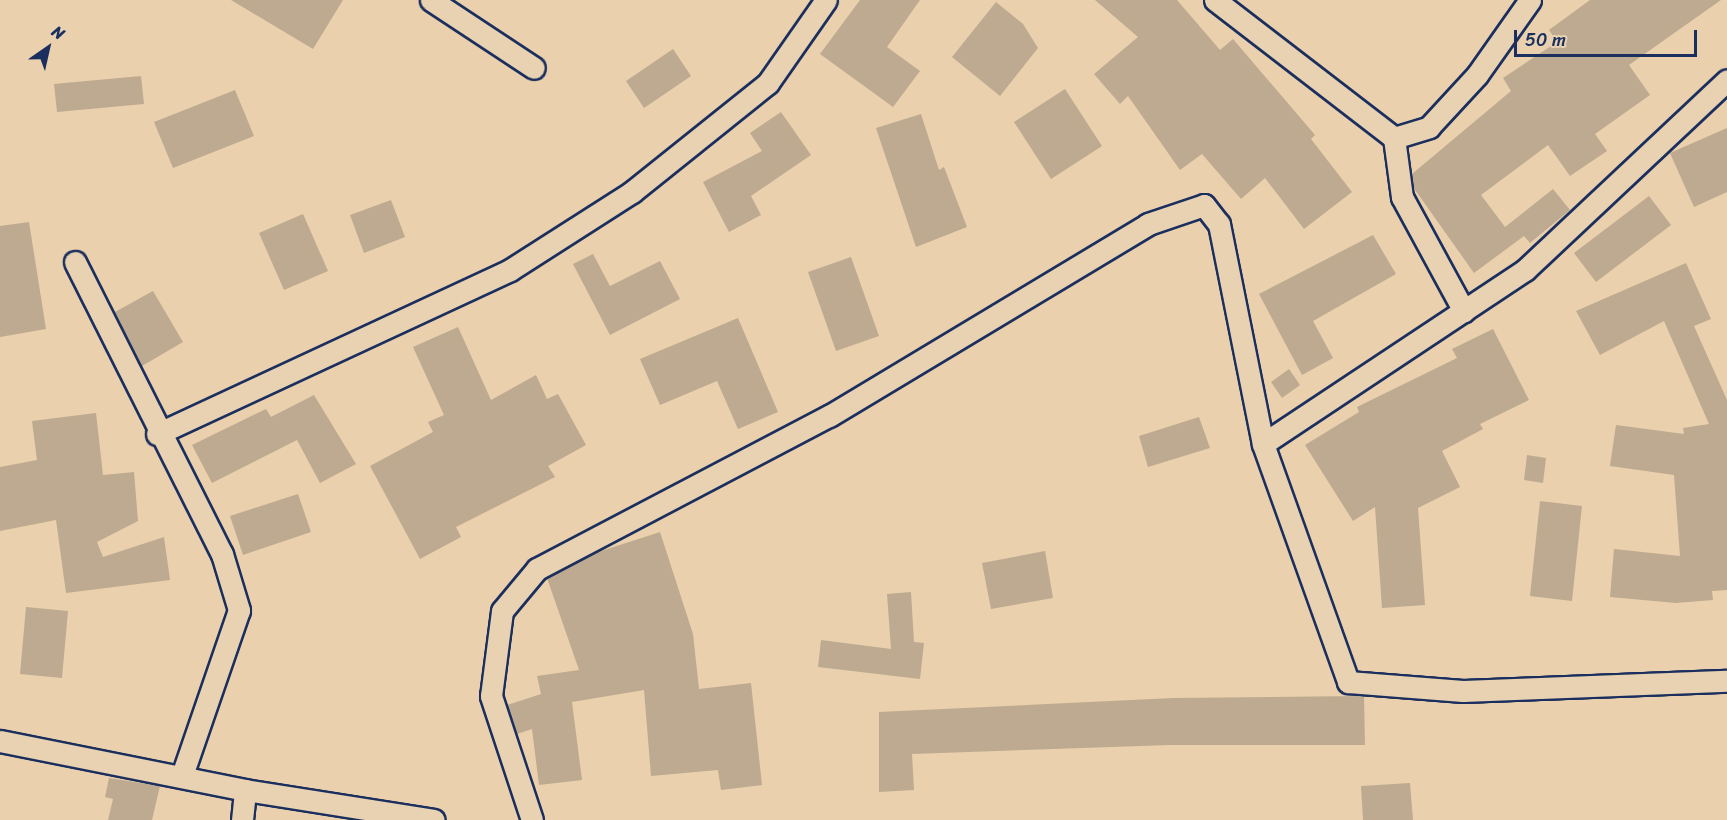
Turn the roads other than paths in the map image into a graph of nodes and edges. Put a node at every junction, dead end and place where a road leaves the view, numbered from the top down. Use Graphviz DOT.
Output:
graph roads {
  1 [pos="431,0"];
  2 [pos="826,0"];
  3 [pos="1215,0"];
  4 [pos="1530,0"];
  5 [pos="534,68"];
  6 [pos="1727,80"];
  7 [pos="1394,138"];
  8 [pos="75,262"];
  9 [pos="1464,311"];
  10 [pos="158,434"];
  11 [pos="1263,444"];
  12 [pos="1727,681"];
  13 [pos="0,741"];
  14 [pos="182,776"];
  15 [pos="245,790"];
  16 [pos="242,820"];
  17 [pos="434,820"];
  18 [pos="532,820"];
  1 -- 5 [label="street"];
  2 -- 10 [label="street"];
  3 -- 7 [label="street"];
  4 -- 7 [label="street"];
  6 -- 9 [label="street"];
  7 -- 9 [label="street"];
  8 -- 10 [label="street"];
  9 -- 11 [label="street"];
  10 -- 14 [label="street"];
  11 -- 12 [label="street"];
  11 -- 18 [label="street"];
  13 -- 14 [label="street"];
  14 -- 15 [label="street"];
  15 -- 16 [label="street"];
  15 -- 17 [label="street"];
}
